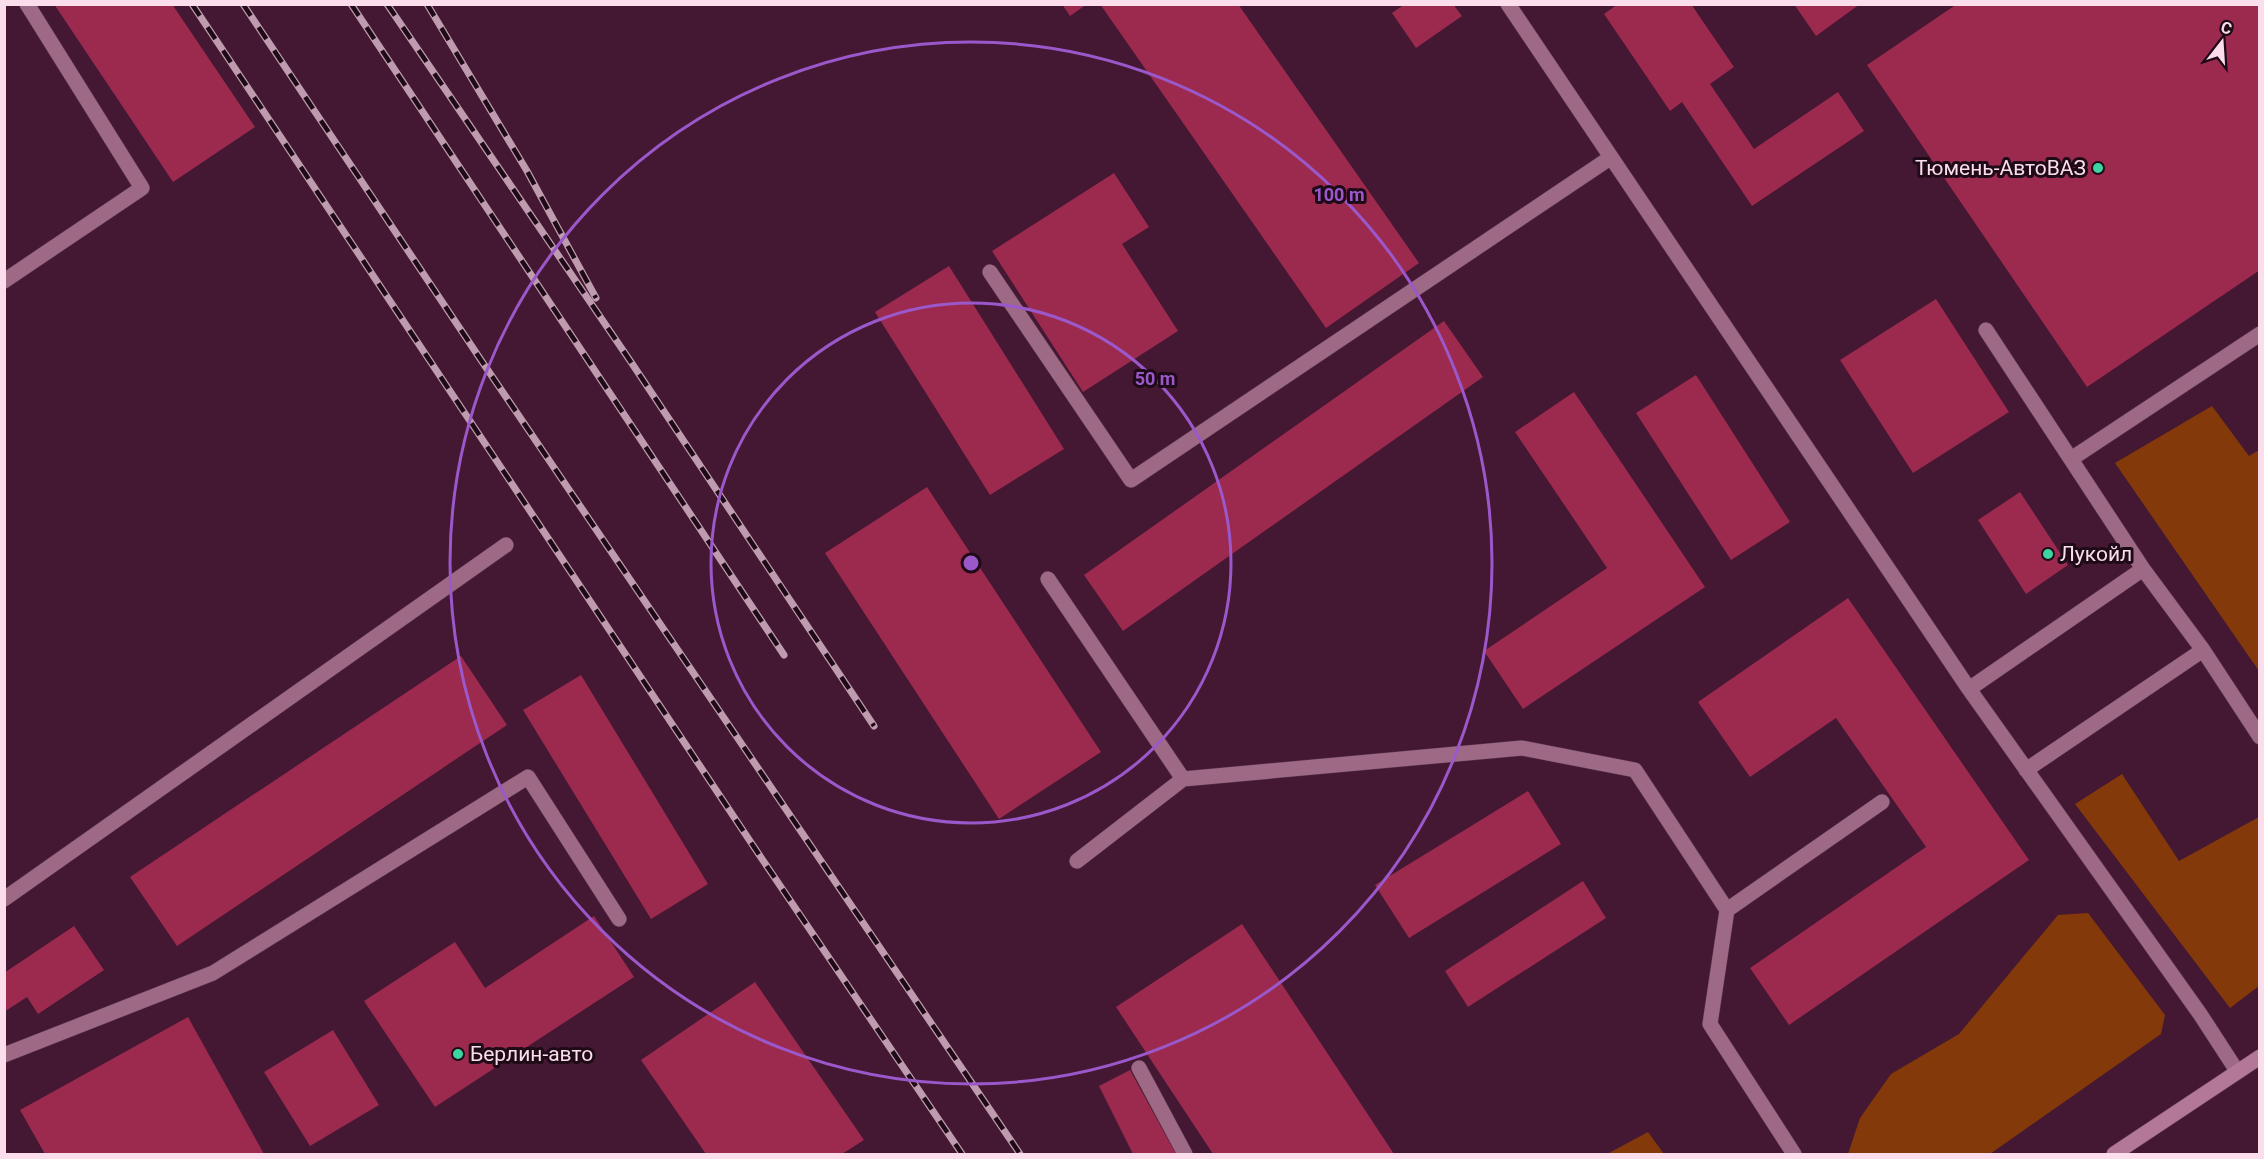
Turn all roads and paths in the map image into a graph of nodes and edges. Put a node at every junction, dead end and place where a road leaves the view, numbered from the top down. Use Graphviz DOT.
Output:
graph roads {
  1 [pos="27,4"];
  2 [pos="1509,4"];
  3 [pos="1610,158"];
  4 [pos="990,272"];
  5 [pos="4,281"];
  6 [pos="1986,330"];
  7 [pos="2259,334"];
  8 [pos="2071,459"];
  9 [pos="506,545"];
  10 [pos="2143,569"];
  11 [pos="1048,579"];
  12 [pos="2203,650"];
  13 [pos="1968,689"];
  14 [pos="2259,737"];
  15 [pos="2026,770"];
  16 [pos="1183,779"];
  17 [pos="1882,802"];
  18 [pos="1077,861"];
  19 [pos="4,899"];
  20 [pos="1727,910"];
  21 [pos="619,919"];
  22 [pos="4,1055"];
  23 [pos="2259,1057"];
  24 [pos="1139,1068"];
  25 [pos="2237,1071"];
  26 [pos="1185,1155"];
  27 [pos="1794,1155"];
  28 [pos="2114,1155"];
  1 -- 5 [label="lane"];
  2 -- 3 [label="lane"];
  3 -- 4 [label="lane"];
  3 -- 13 [label="lane"];
  6 -- 8 [label="lane"];
  7 -- 8 [label="lane"];
  8 -- 10 [label="lane"];
  9 -- 19 [label="lane"];
  10 -- 12 [label="lane"];
  10 -- 13 [label="lane"];
  11 -- 16 [label="lane"];
  12 -- 14 [label="lane"];
  12 -- 15 [label="lane"];
  13 -- 15 [label="lane"];
  15 -- 25 [label="lane"];
  16 -- 18 [label="lane"];
  16 -- 20 [label="lane"];
  17 -- 20 [label="lane"];
  20 -- 27 [label="lane"];
  21 -- 22 [label="lane"];
  23 -- 25 [label="main road"];
  24 -- 26 [label="lane"];
  25 -- 28 [label="main road"];
}
